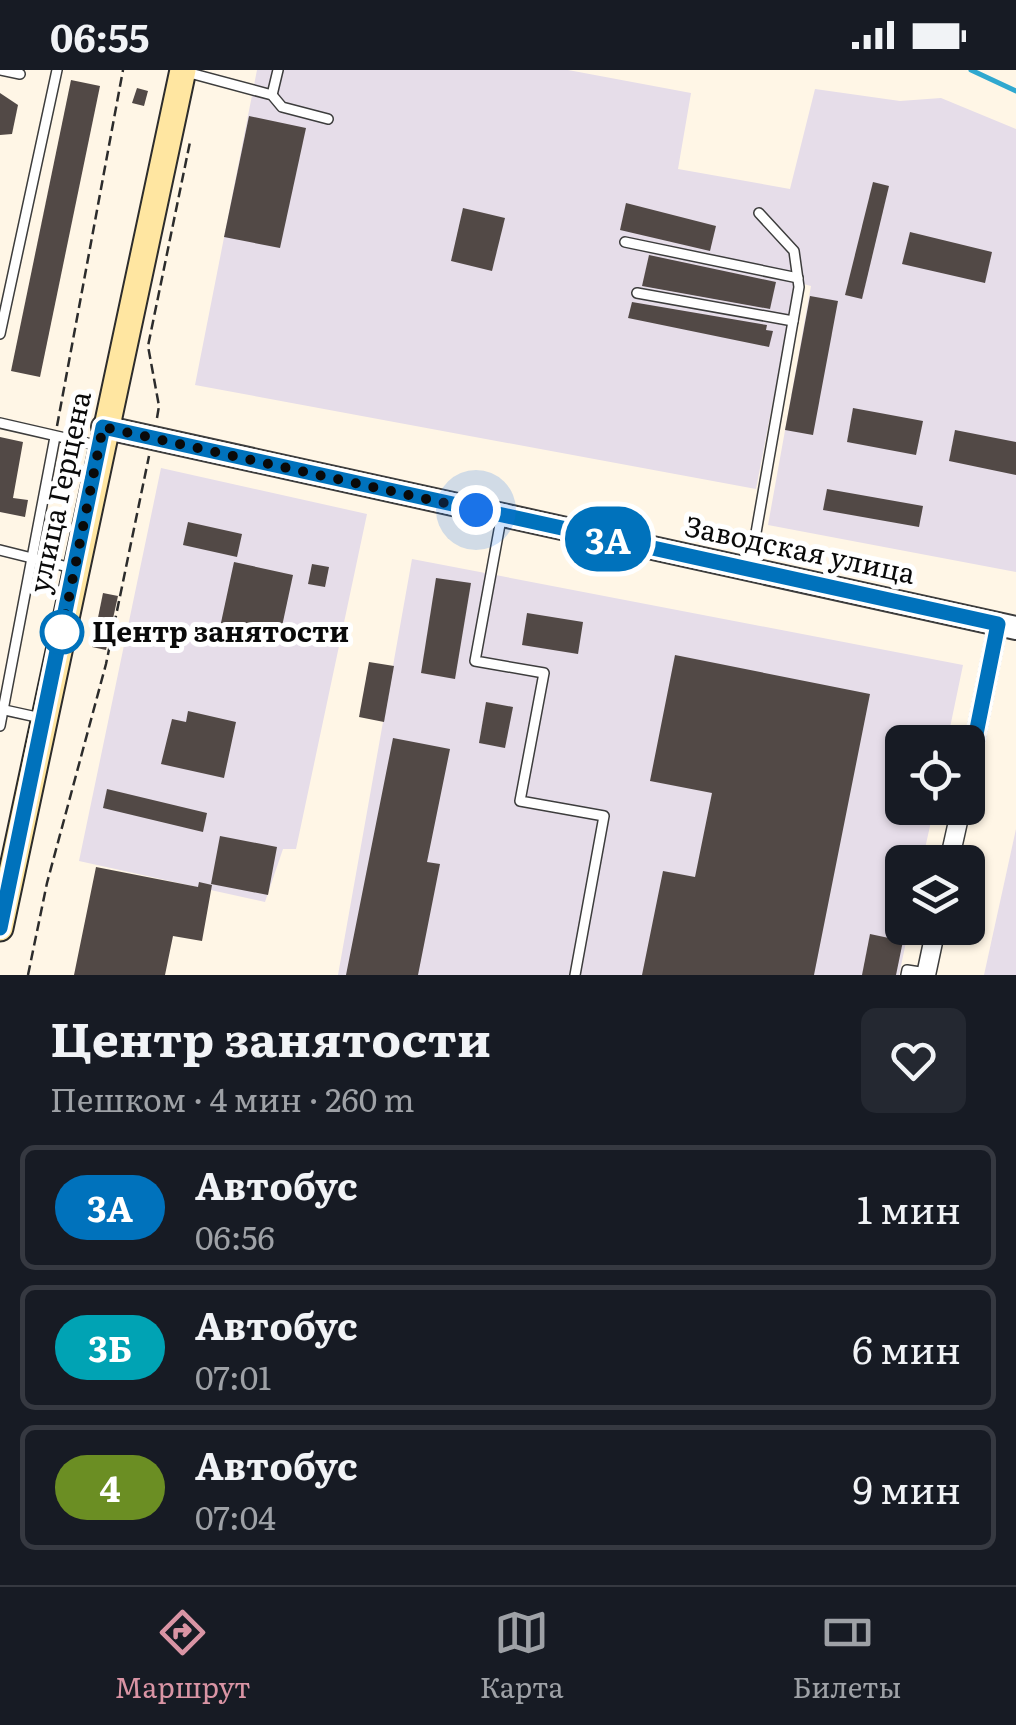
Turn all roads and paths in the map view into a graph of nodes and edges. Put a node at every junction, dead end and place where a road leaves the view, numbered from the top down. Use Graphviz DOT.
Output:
graph roads {
  1 [pos="0,70"];
  2 [pos="57,70"];
  3 [pos="123,70"];
  4 [pos="278,70"];
  5 [pos="182,71"];
  6 [pos="20,74"];
  7 [pos="272,95"];
  8 [pos="328,119"];
  9 [pos="190,142"];
  10 [pos="759,213"];
  11 [pos="625,242"];
  12 [pos="798,278"];
  13 [pos="637,293"];
  14 [pos="793,321"];
  15 [pos="0,334"];
  16 [pos="0,423"];
  17 [pos="55,437"];
  18 [pos="102,437"];
  19 [pos="153,438"];
  20 [pos="502,516"];
  21 [pos="0,550"];
  22 [pos="33,556"];
  23 [pos="75,569"];
  24 [pos="750,570"];
  25 [pos="1007,626"];
  26 [pos="2,709"];
  27 [pos="44,718"];
  28 [pos="981,725"];
  29 [pos="0,726"];
  30 [pos="8,852"];
  31 [pos="0,928"];
  32 [pos="932,945"];
  33 [pos="926,974"];
  34 [pos="28,975"];
  35 [pos="575,975"];
  36 [pos="906,975"];
  1 -- 6 [label="lane"];
  2 -- 15 [label="lane"];
  3 -- 17 [label="path"];
  4 -- 7 [label="lane"];
  5 -- 7 [label="lane"];
  5 -- 18 [label="main road, улица Герцена"];
  7 -- 8 [label="lane"];
  9 -- 19 [label="path"];
  10 -- 12 [label="lane"];
  11 -- 12 [label="lane"];
  12 -- 14 [label="lane"];
  13 -- 14 [label="lane"];
  14 -- 24 [label="lane"];
  16 -- 17 [label="lane"];
  17 -- 18 [label="lane"];
  17 -- 22 [label="lane"];
  18 -- 19 [label="street, Заводская улица"];
  18 -- 23 [label="main road, улица Герцена"];
  19 -- 20 [label="street, Заводская улица"];
  19 -- 34 [label="path"];
  20 -- 24 [label="street, Заводская улица"];
  20 -- 35 [label="lane"];
  21 -- 22 [label="lane"];
  22 -- 23 [label="lane"];
  22 -- 26 [label="lane"];
  23 -- 27 [label="main road, улица Герцена"];
  24 -- 25 [label="street, Заводская улица"];
  25 -- 28 [label="street"];
  26 -- 27 [label="lane"];
  26 -- 29 [label="lane"];
  27 -- 30 [label="main road, улица Герцена"];
  30 -- 31 [label="main road, улица Герцена"];
  32 -- 33 [label="street"];
  33 -- 36 [label="lane"];
}
